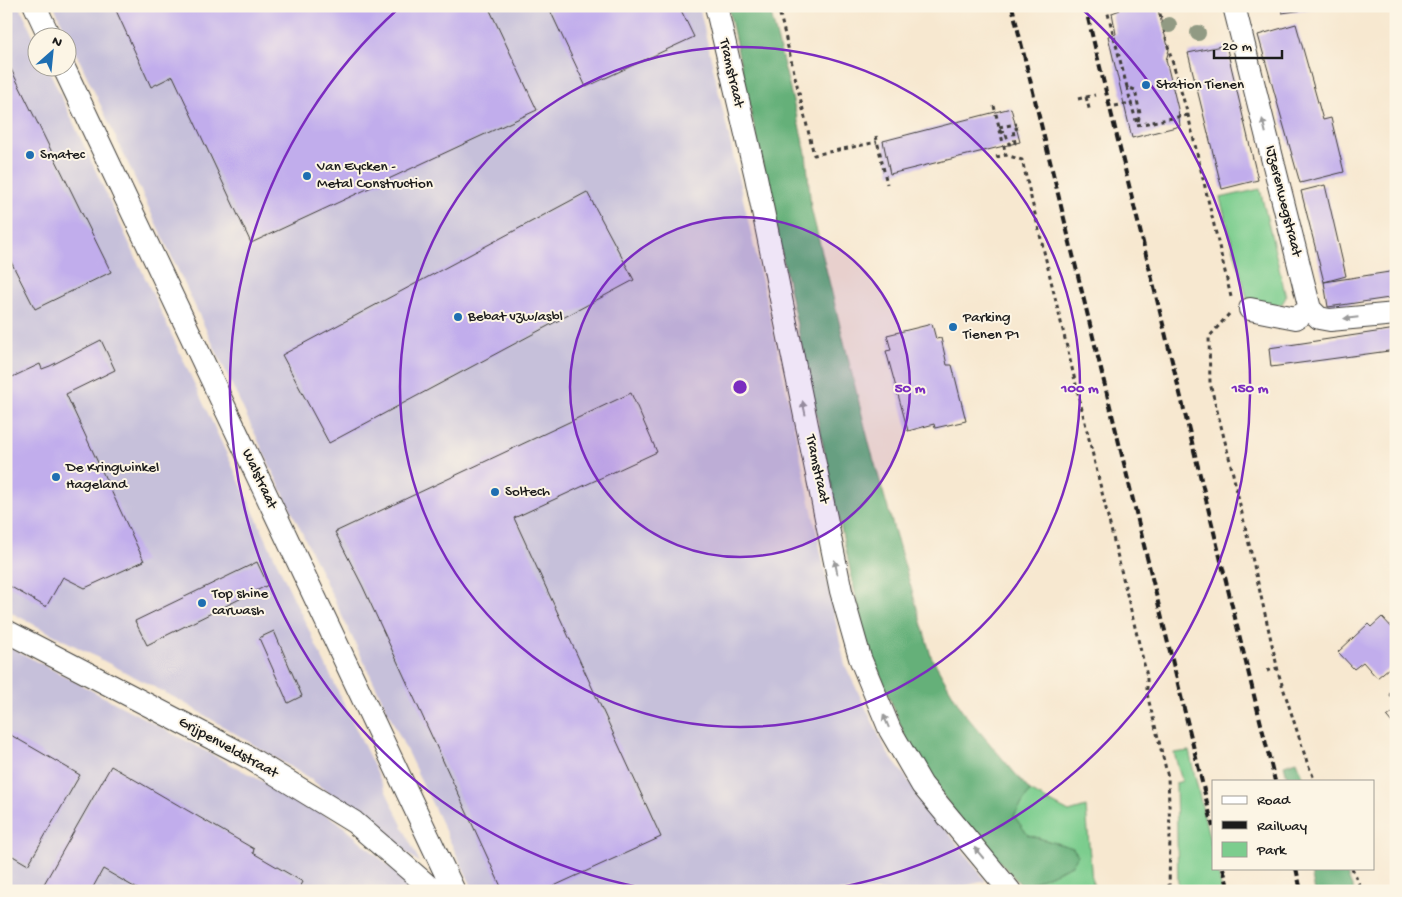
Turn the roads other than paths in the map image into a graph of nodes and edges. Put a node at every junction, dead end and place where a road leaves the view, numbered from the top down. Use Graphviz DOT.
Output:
graph roads {
  1 [pos="35,6"];
  2 [pos="716,6"];
  3 [pos="1234,6"];
  4 [pos="45,28"];
  5 [pos="69,78"];
  6 [pos="1238,308"];
  7 [pos="1310,309"];
  8 [pos="1396,314"];
  9 [pos="6,631"];
  10 [pos="434,891"];
  11 [pos="454,891"];
  12 [pos="1010,891"];
  1 -- 4 [label="street"];
  12 -- 2 [label="street, Tramstraat, one-way"];
  7 -- 3 [label="street, IJzerenwegstraat, one-way"];
  5 -- 11 [label="street, Walstraat"];
  6 -- 7 [label="street"];
  8 -- 7 [label="street, one-way"];
  9 -- 10 [label="street, Grijpenveldstraat"];
}
